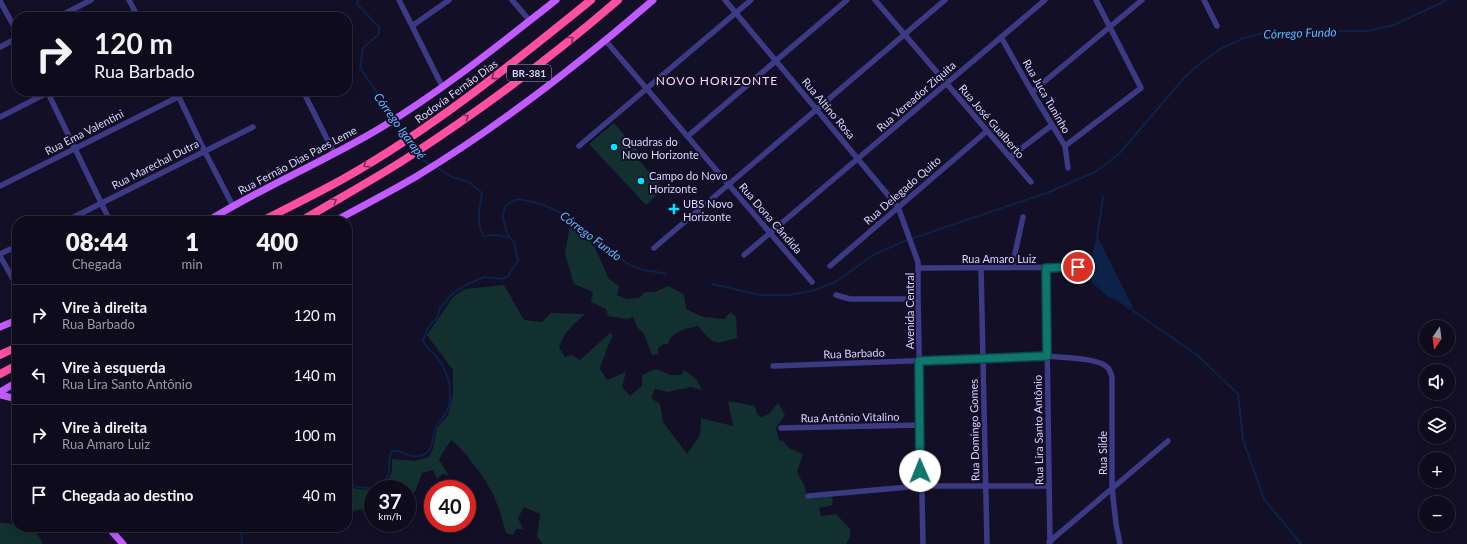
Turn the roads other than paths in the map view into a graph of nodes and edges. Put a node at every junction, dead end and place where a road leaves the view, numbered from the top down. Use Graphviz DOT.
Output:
graph roads {
  1 [pos="92,0"];
  2 [pos="129,0"];
  3 [pos="399,0"];
  4 [pos="449,0"];
  5 [pos="512,0"];
  6 [pos="556,0"];
  7 [pos="591,0"];
  8 [pos="618,0"];
  9 [pos="653,0"];
  10 [pos="725,0"];
  11 [pos="751,0"];
  12 [pos="847,0"];
  13 [pos="875,0"];
  14 [pos="945,0"];
  15 [pos="1046,0"];
  16 [pos="1096,0"];
  17 [pos="1142,0"];
  18 [pos="1204,0"];
  19 [pos="0,1"];
  20 [pos="68,12"];
  21 [pos="135,12"];
  22 [pos="736,13"];
  23 [pos="530,21"];
  24 [pos="12,23"];
  25 [pos="412,26"];
  26 [pos="1217,26"];
  27 [pos="1110,27"];
  28 [pos="904,34"];
  29 [pos="1001,37"];
  30 [pos="606,40"];
  31 [pos="12,41"];
  32 [pos="0,47"];
  33 [pos="777,62"];
  34 [pos="946,83"];
  35 [pos="442,86"];
  36 [pos="646,88"];
  37 [pos="1032,92"];
  38 [pos="41,96"];
  39 [pos="51,96"];
  40 [pos="173,96"];
  41 [pos="178,96"];
  42 [pos="306,96"];
  43 [pos="817,109"];
  44 [pos="0,117"];
  45 [pos="1052,125"];
  46 [pos="253,127"];
  47 [pos="987,131"];
  48 [pos="688,136"];
  49 [pos="579,146"];
  50 [pos="1065,146"];
  51 [pos="75,148"];
  52 [pos="204,150"];
  53 [pos="334,153"];
  54 [pos="1010,157"];
  55 [pos="859,158"];
  56 [pos="1068,168"];
  57 [pos="1030,182"];
  58 [pos="728,184"];
  59 [pos="0,186"];
  60 [pos="101,204"];
  61 [pos="233,206"];
  62 [pos="898,207"];
  63 [pos="76,216"];
  64 [pos="107,216"];
  65 [pos="216,216"];
  66 [pos="272,216"];
  67 [pos="309,216"];
  68 [pos="344,216"];
  69 [pos="1023,217"];
  70 [pos="770,233"];
  71 [pos="909,234"];
  72 [pos="654,248"];
  73 [pos="12,249"];
  74 [pos="0,255"];
  75 [pos="744,255"];
  76 [pos="830,266"];
  77 [pos="1012,267"];
  78 [pos="1078,267"];
  79 [pos="919,268"];
  80 [pos="981,268"];
  81 [pos="1046,268"];
  82 [pos="12,277"];
  83 [pos="812,282"];
  84 [pos="836,295"];
  85 [pos="918,299"];
  86 [pos="12,322"];
  87 [pos="0,327"];
  88 [pos="12,349"];
  89 [pos="0,355"];
  90 [pos="1047,356"];
  91 [pos="983,358"];
  92 [pos="919,361"];
  93 [pos="1103,364"];
  94 [pos="773,366"];
  95 [pos="12,368"];
  96 [pos="0,374"];
  97 [pos="12,386"];
  98 [pos="0,394"];
  99 [pos="12,398"];
  100 [pos="920,425"];
  101 [pos="781,428"];
  102 [pos="1168,442"];
  103 [pos="920,486"];
  104 [pos="1049,486"];
  105 [pos="986,487"];
  106 [pos="1112,487"];
  107 [pos="808,496"];
  108 [pos="112,532"];
  109 [pos="1049,543"];
  110 [pos="123,544"];
  111 [pos="922,544"];
  112 [pos="987,544"];
  113 [pos="1120,544"];
  1 -- 20 [label="street"];
  2 -- 21 [label="street"];
  3 -- 25 [label="street"];
  4 -- 25 [label="street"];
  5 -- 23 [label="street"];
  6 -- 23 [label="main road, Rua Fernão Dias Paes Leme"];
  7 -- 66 [label="highway, Rodovia Fernão Dias / BR-381, one-way"];
  67 -- 8 [label="highway, BR-381, one-way"];
  9 -- 30 [label="main road"];
  10 -- 22 [label="street, Rua Altino Rosa"];
  11 -- 22 [label="street"];
  12 -- 33 [label="street"];
  13 -- 28 [label="street, Rua José Gualberto"];
  14 -- 28 [label="street"];
  15 -- 29 [label="street, Rua Vereador Ziquita"];
  16 -- 27 [label="street"];
  17 -- 27 [label="street"];
  18 -- 26 [label="street"];
  19 -- 24 [label="street"];
  22 -- 33 [label="street, Rua Altino Rosa"];
  22 -- 36 [label="street"];
  23 -- 35 [label="main road, Rua Fernão Dias Paes Leme"];
  25 -- 35 [label="street"];
  27 -- 37 [label="street"];
  27 -- 50 [label="street"];
  28 -- 34 [label="street, Rua José Gualberto"];
  28 -- 43 [label="street"];
  29 -- 34 [label="street, Rua Vereador Ziquita"];
  29 -- 37 [label="street, Rua Juca Tuninho"];
  30 -- 36 [label="street, Rua Dona Cândida"];
  30 -- 68 [label="main road"];
  31 -- 32 [label="street"];
  33 -- 43 [label="street, Rua Altino Rosa"];
  33 -- 48 [label="street"];
  34 -- 47 [label="street, Rua José Gualberto"];
  34 -- 55 [label="street, Rua Vereador Ziquita"];
  35 -- 53 [label="main road, Rua Fernão Dias Paes Leme"];
  36 -- 48 [label="street, Rua Dona Cândida"];
  36 -- 49 [label="street"];
  37 -- 45 [label="street, Rua Juca Tuninho"];
  38 -- 44 [label="street"];
  39 -- 51 [label="street"];
  40 -- 51 [label="street, Rua Ema Valentini"];
  41 -- 52 [label="street"];
  42 -- 53 [label="street"];
  43 -- 55 [label="street, Rua Altino Rosa"];
  43 -- 58 [label="street"];
  45 -- 50 [label="street, Rua Juca Tuninho"];
  45 -- 54 [label="street"];
  46 -- 52 [label="street, Rua Marechal Dutra"];
  47 -- 54 [label="street, Rua José Gualberto"];
  47 -- 62 [label="street, Rua Delegado Quito"];
  48 -- 58 [label="street, Rua Dona Cândida"];
  50 -- 56 [label="street, Rua Juca Tuninho"];
  51 -- 59 [label="street, Rua Ema Valentini"];
  51 -- 60 [label="street"];
  52 -- 60 [label="street, Rua Marechal Dutra"];
  52 -- 61 [label="street"];
  53 -- 61 [label="main road, Rua Fernão Dias Paes Leme"];
  54 -- 57 [label="street, Rua José Gualberto"];
  55 -- 62 [label="street, Rua Altino Rosa"];
  55 -- 70 [label="street, Rua Vereador Ziquita"];
  58 -- 70 [label="street, Rua Dona Cândida"];
  58 -- 72 [label="street"];
  60 -- 63 [label="street, Rua Marechal Dutra"];
  60 -- 64 [label="street"];
  61 -- 65 [label="main road, Rua Fernão Dias Paes Leme"];
  62 -- 71 [label="street, Rua Altino Rosa"];
  62 -- 76 [label="street, Rua Delegado Quito"];
  69 -- 77 [label="street"];
  70 -- 75 [label="street, Rua Vereador Ziquita"];
  70 -- 83 [label="street, Rua Dona Cândida"];
  71 -- 79 [label="street, Avenida Central"];
  73 -- 74 [label="street"];
  74 -- 82 [label="street"];
  77 -- 80 [label="street, Rua Amaro Luiz"];
  77 -- 81 [label="street, Rua Amaro Luiz"];
  78 -- 81 [label="street, Rua Amaro Luiz"];
  79 -- 80 [label="street, Rua Amaro Luiz"];
  79 -- 85 [label="street, Avenida Central"];
  80 -- 91 [label="street, Rua Domingo Gomes"];
  81 -- 90 [label="street, Rua Lira Santo Antônio"];
  84 -- 85 [label="street"];
  85 -- 92 [label="street, Avenida Central"];
  86 -- 87 [label="main road"];
  88 -- 89 [label="highway"];
  90 -- 91 [label="street, Rua Barbado"];
  90 -- 93 [label="street, Rua Barbado"];
  90 -- 104 [label="street, Rua Lira Santo Antônio"];
  91 -- 92 [label="street, Rua Barbado"];
  91 -- 105 [label="street, Rua Domingo Gomes"];
  92 -- 94 [label="street, Rua Barbado"];
  92 -- 100 [label="street, Avenida Central"];
  93 -- 106 [label="street, Rua Silde"];
  95 -- 96 [label="highway"];
  97 -- 98 [label="main road"];
  98 -- 99 [label="main road"];
  100 -- 101 [label="street, Rua Antônio Vitalino"];
  100 -- 103 [label="street, Avenida Central"];
  102 -- 106 [label="street"];
  103 -- 105 [label="street"];
  103 -- 107 [label="street"];
  103 -- 111 [label="street, Avenida Central"];
  104 -- 105 [label="street"];
  104 -- 109 [label="street, Rua Lira Santo Antônio"];
  105 -- 112 [label="street, Rua Domingo Gomes"];
  106 -- 109 [label="street"];
  106 -- 113 [label="street, Rua Silde"];
  108 -- 110 [label="main road"];
}
